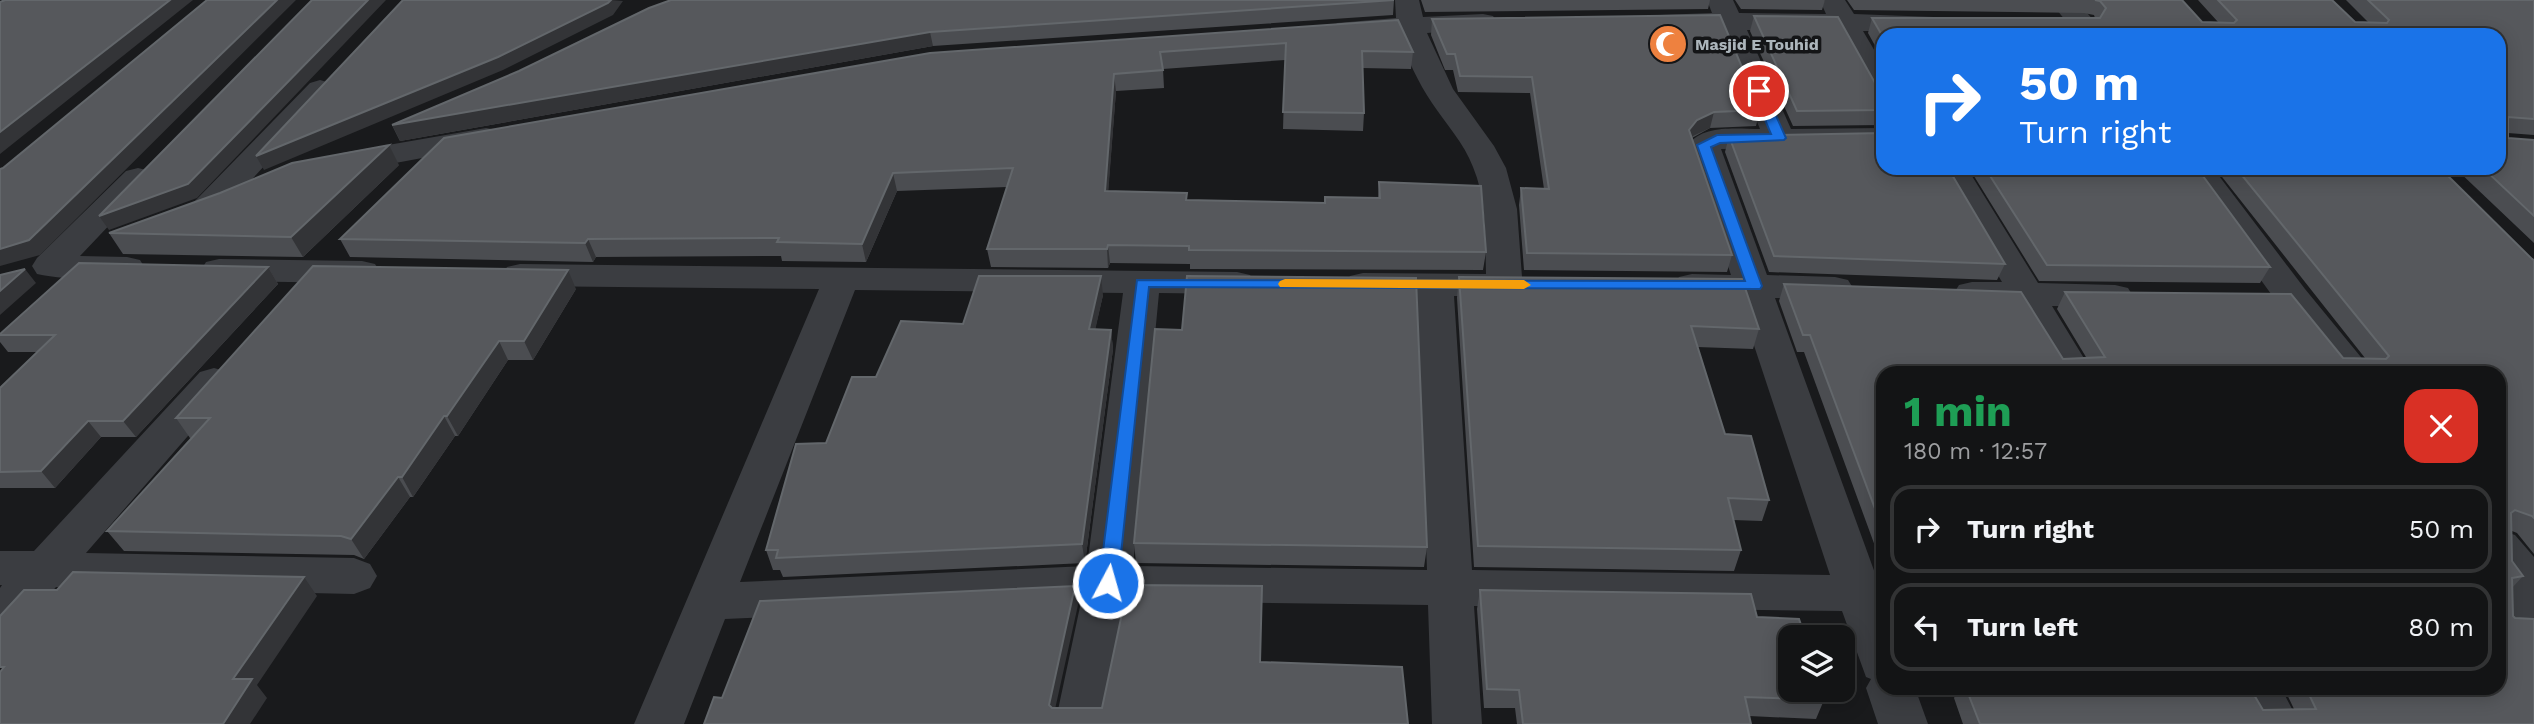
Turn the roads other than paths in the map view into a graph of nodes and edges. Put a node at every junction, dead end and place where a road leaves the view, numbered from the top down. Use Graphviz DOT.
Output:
graph roads {
  1 [pos="2062,0"];
  2 [pos="1724,10"];
  3 [pos="1408,12"];
  4 [pos="1839,12"];
  5 [pos="1647,21"];
  6 [pos="1512,22"];
  7 [pos="1951,23"];
  8 [pos="2043,24"];
  9 [pos="2079,28"];
  10 [pos="2087,28"];
  11 [pos="1314,31"];
  12 [pos="339,70"];
  13 [pos="1876,78"];
  14 [pos="416,120"];
  15 [pos="510,133"];
  16 [pos="1876,137"];
  17 [pos="1779,138"];
  18 [pos="442,145"];
  19 [pos="158,158"];
  20 [pos="1955,175"];
  21 [pos="2201,175"];
  22 [pos="269,183"];
  23 [pos="402,184"];
  24 [pos="128,237"];
  25 [pos="342,242"];
  26 [pos="313,271"];
  27 [pos="396,273"];
  28 [pos="494,274"];
  29 [pos="49,277"];
  30 [pos="841,280"];
  31 [pos="1142,283"];
  32 [pos="1268,284"];
  33 [pos="1337,284"];
  34 [pos="1435,285"];
  35 [pos="1506,285"];
  36 [pos="1547,285"];
  37 [pos="1658,285"];
  38 [pos="1755,286"];
  39 [pos="1864,289"];
  40 [pos="1946,292"];
  41 [pos="2028,295"];
  42 [pos="2153,296"];
  43 [pos="2250,297"];
  44 [pos="2292,297"];
  45 [pos="276,312"];
  46 [pos="239,353"];
  47 [pos="2070,366"];
  48 [pos="2348,366"];
  49 [pos="2506,555"];
  50 [pos="0,568"];
  51 [pos="45,568"];
  52 [pos="355,576"];
  53 [pos="1108,583"];
  54 [pos="1450,588"];
  55 [pos="2534,589"];
  56 [pos="1872,593"];
  57 [pos="709,603"];
  58 [pos="2506,614"];
  59 [pos="2534,615"];
  60 [pos="1876,618"];
  61 [pos="0,619"];
  62 [pos="1893,695"];
  63 [pos="2259,695"];
  64 [pos="659,724"];
  65 [pos="1080,724"];
  66 [pos="1457,724"];
  67 [pos="1903,724"];
  68 [pos="2275,724"];
  1 -- 10 [label="street"];
  2 -- 4 [label="street"];
  2 -- 5 [label="street"];
  2 -- 17 [label="street"];
  3 -- 6 [label="street"];
  3 -- 11 [label="street"];
  3 -- 35 [label="street"];
  4 -- 7 [label="street"];
  4 -- 13 [label="street"];
  8 -- 9 [label="street"];
  12 -- 22 [label="street"];
  14 -- 18 [label="street"];
  15 -- 18 [label="street"];
  16 -- 17 [label="street"];
  17 -- 38 [label="street"];
  18 -- 23 [label="street"];
  19 -- 29 [label="street"];
  20 -- 41 [label="street"];
  21 -- 44 [label="street"];
  24 -- 29 [label="street"];
  25 -- 26 [label="street"];
  26 -- 27 [label="street"];
  26 -- 29 [label="street"];
  26 -- 45 [label="street"];
  28 -- 30 [label="street"];
  30 -- 31 [label="street"];
  30 -- 57 [label="street"];
  31 -- 32 [label="street"];
  31 -- 53 [label="street"];
  33 -- 34 [label="street"];
  34 -- 35 [label="street"];
  34 -- 54 [label="street"];
  35 -- 36 [label="street"];
  37 -- 38 [label="street"];
  38 -- 39 [label="street"];
  38 -- 56 [label="street"];
  40 -- 41 [label="street"];
  41 -- 42 [label="street"];
  41 -- 47 [label="street"];
  43 -- 44 [label="street"];
  44 -- 48 [label="street"];
  46 -- 51 [label="street"];
  49 -- 55 [label="street"];
  50 -- 51 [label="street"];
  51 -- 52 [label="street"];
  51 -- 61 [label="street"];
  53 -- 54 [label="street"];
  53 -- 57 [label="street"];
  53 -- 65 [label="street"];
  54 -- 56 [label="street"];
  54 -- 66 [label="street"];
  56 -- 60 [label="street"];
  57 -- 64 [label="street"];
  58 -- 59 [label="street"];
  62 -- 67 [label="street"];
  63 -- 68 [label="street"];
}
